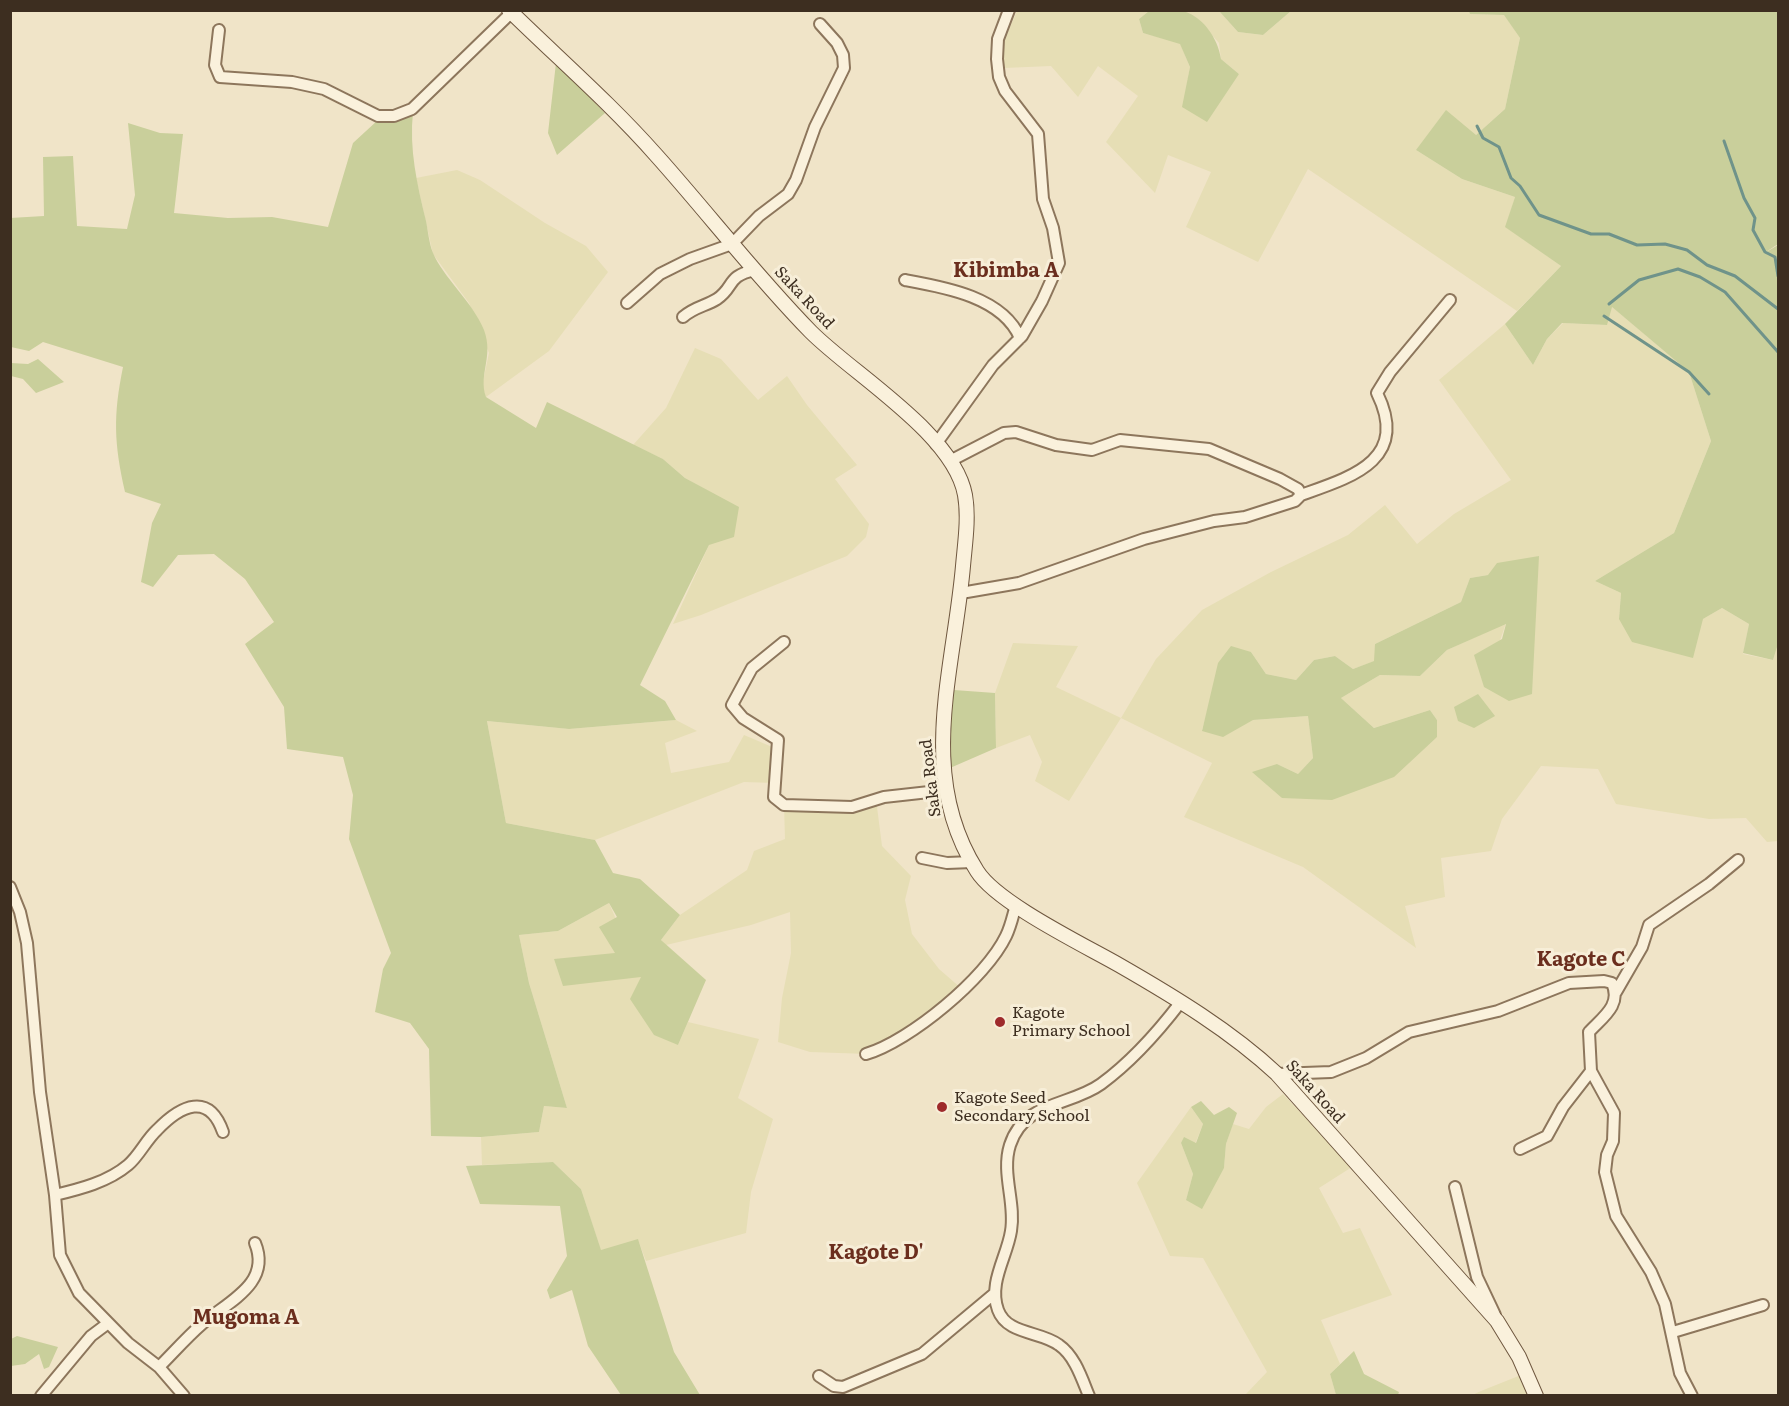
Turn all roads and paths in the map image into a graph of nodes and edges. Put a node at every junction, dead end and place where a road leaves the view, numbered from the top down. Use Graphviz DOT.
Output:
graph roads {
  1 [pos="1009,10"];
  2 [pos="510,12"];
  3 [pos="820,24"];
  4 [pos="219,30"];
  5 [pos="732,244"];
  6 [pos="755,270"];
  7 [pos="905,280"];
  8 [pos="1450,300"];
  9 [pos="627,303"];
  10 [pos="683,317"];
  11 [pos="1020,338"];
  12 [pos="936,444"];
  13 [pos="950,461"];
  14 [pos="1301,495"];
  15 [pos="961,593"];
  16 [pos="784,642"];
  17 [pos="947,790"];
  18 [pos="922,858"];
  19 [pos="1738,860"];
  20 [pos="972,862"];
  21 [pos="10,887"];
  22 [pos="1016,905"];
  23 [pos="1616,992"];
  24 [pos="1180,1003"];
  25 [pos="866,1054"];
  26 [pos="1592,1071"];
  27 [pos="1277,1074"];
  28 [pos="223,1132"];
  29 [pos="1520,1149"];
  30 [pos="1455,1187"];
  31 [pos="56,1195"];
  32 [pos="255,1244"];
  33 [pos="995,1293"];
  34 [pos="1763,1305"];
  35 [pos="1497,1321"];
  36 [pos="107,1324"];
  37 [pos="1672,1332"];
  38 [pos="159,1367"];
  39 [pos="819,1376"];
  40 [pos="40,1395"];
  41 [pos="184,1395"];
  42 [pos="1089,1395"];
  43 [pos="1536,1395"];
  44 [pos="1692,1395"];
  1 -- 11 [label="street"];
  2 -- 4 [label="street"];
  2 -- 5 [label="main road, Saka Road"];
  3 -- 5 [label="street"];
  5 -- 6 [label="main road, Saka Road"];
  5 -- 9 [label="street"];
  6 -- 10 [label="street"];
  6 -- 12 [label="main road, Saka Road"];
  7 -- 11 [label="street"];
  8 -- 14 [label="street"];
  11 -- 12 [label="street"];
  12 -- 13 [label="main road, Saka Road"];
  13 -- 14 [label="street"];
  13 -- 15 [label="main road, Saka Road"];
  14 -- 15 [label="street"];
  15 -- 17 [label="main road, Saka Road"];
  16 -- 17 [label="street"];
  17 -- 20 [label="main road, Saka Road"];
  18 -- 20 [label="street"];
  19 -- 23 [label="street"];
  20 -- 22 [label="main road, Saka Road"];
  21 -- 31 [label="street"];
  22 -- 24 [label="main road, Saka Road"];
  22 -- 25 [label="street"];
  23 -- 26 [label="street"];
  23 -- 27 [label="street"];
  24 -- 27 [label="main road, Saka Road"];
  24 -- 33 [label="street"];
  26 -- 29 [label="street"];
  26 -- 37 [label="street"];
  27 -- 35 [label="main road, Saka Road"];
  28 -- 31 [label="street"];
  30 -- 35 [label="street"];
  31 -- 36 [label="street"];
  32 -- 38 [label="street"];
  33 -- 39 [label="street"];
  33 -- 42 [label="street"];
  34 -- 37 [label="street"];
  35 -- 43 [label="main road, Saka Road"];
  36 -- 38 [label="street"];
  36 -- 40 [label="street"];
  37 -- 44 [label="street"];
  38 -- 41 [label="street"];
}
